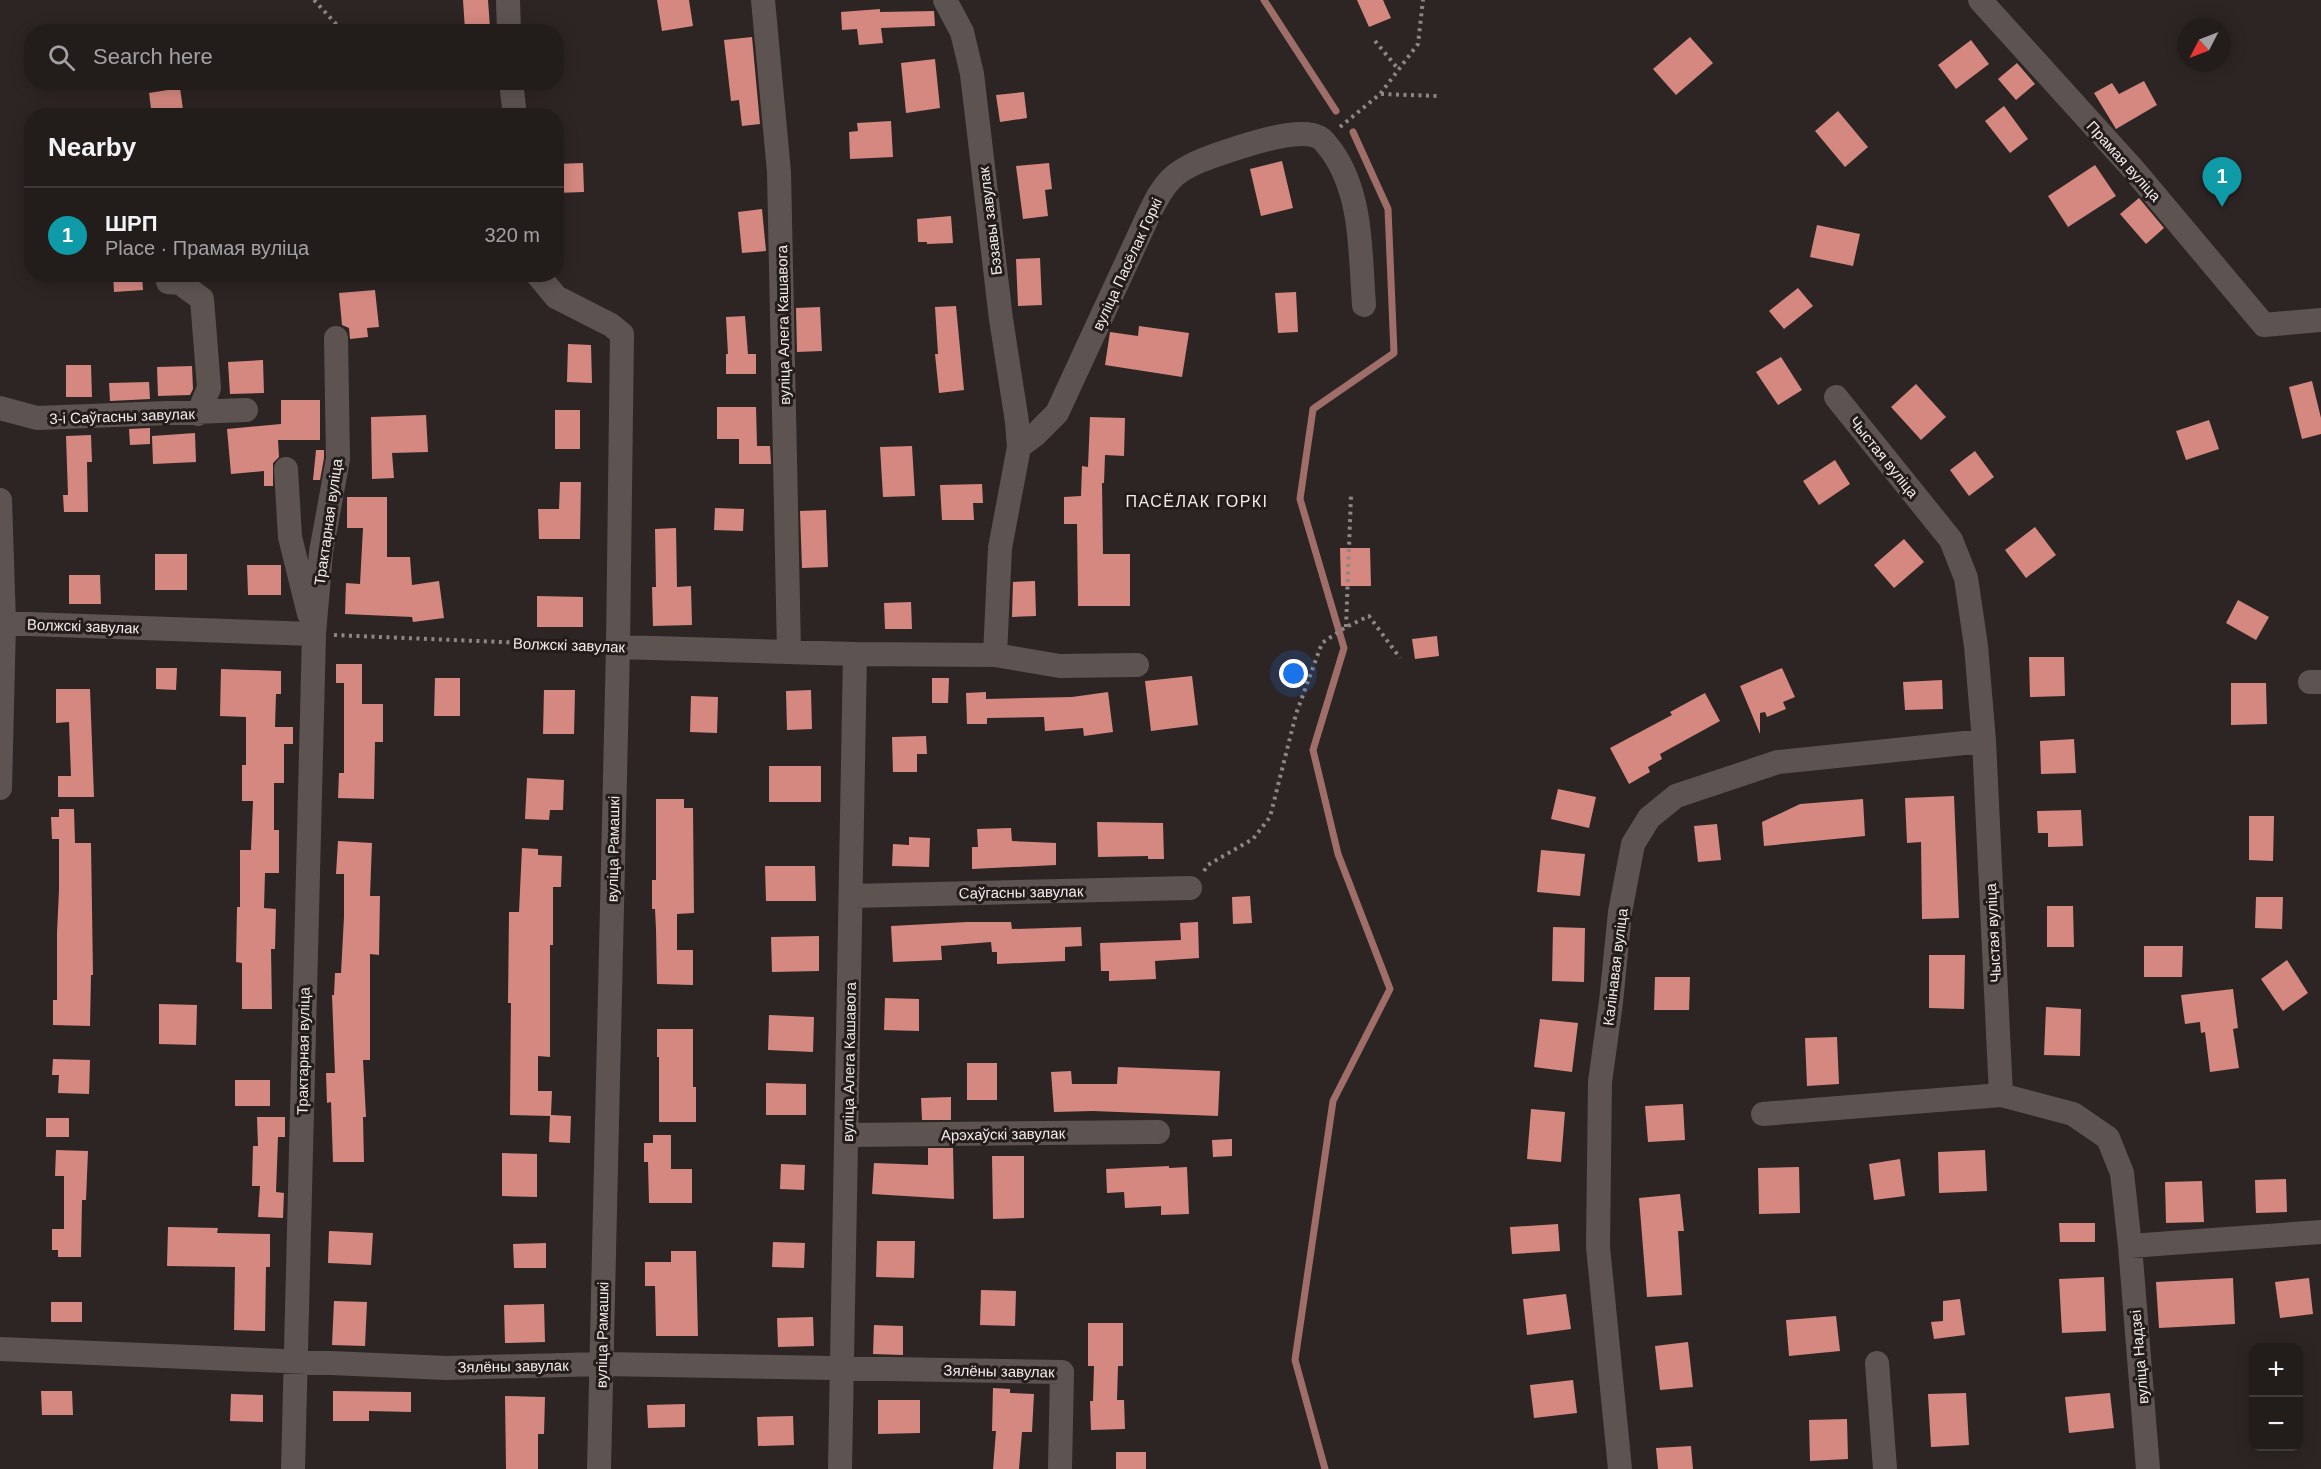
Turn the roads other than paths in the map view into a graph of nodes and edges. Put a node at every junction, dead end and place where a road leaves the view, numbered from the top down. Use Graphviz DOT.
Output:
graph roads {
  1 [pos="508,0"];
  2 [pos="763,0"];
  3 [pos="945,0"];
  4 [pos="1980,0"];
  5 [pos="509,24"];
  6 [pos="513,90"];
  7 [pos="514,108"];
  8 [pos="168,282"];
  9 [pos="544,282"];
  10 [pos="1364,305"];
  11 [pos="2321,320"];
  12 [pos="336,338"];
  13 [pos="1836,397"];
  14 [pos="0,408"];
  15 [pos="246,411"];
  16 [pos="198,414"];
  17 [pos="1019,447"];
  18 [pos="286,469"];
  19 [pos="0,500"];
  20 [pos="2,623"];
  21 [pos="314,634"];
  22 [pos="618,647"];
  23 [pos="789,651"];
  24 [pos="855,654"];
  25 [pos="995,655"];
  26 [pos="1137,665"];
  27 [pos="1984,741"];
  28 [pos="0,788"];
  29 [pos="1190,888"];
  30 [pos="852,896"];
  31 [pos="2001,1095"];
  32 [pos="1763,1114"];
  33 [pos="1158,1132"];
  34 [pos="847,1135"];
  35 [pos="2321,1232"];
  36 [pos="2130,1246"];
  37 [pos="0,1349"];
  38 [pos="294,1363"];
  39 [pos="1877,1363"];
  40 [pos="601,1364"];
  41 [pos="843,1368"];
  42 [pos="293,1469"];
  43 [pos="599,1469"];
  44 [pos="840,1469"];
  45 [pos="1060,1469"];
  46 [pos="1620,1469"];
  47 [pos="1885,1469"];
  48 [pos="2148,1469"];
  1 -- 5 [label="street"];
  2 -- 23 [label="street, вуліца Алега Кашавога"];
  3 -- 17 [label="street, Бэзавы завулак"];
  4 -- 11 [label="street, Прамая вуліца"];
  6 -- 7 [label="street"];
  8 -- 16 [label="street"];
  9 -- 22 [label="street, вуліца Рамашкі"];
  10 -- 17 [label="street, вуліца Пасёлак Горкі"];
  12 -- 21 [label="street, Трактарная вуліца"];
  13 -- 27 [label="street, Чыстая вуліца"];
  14 -- 16 [label="street, 3-і Саўгасны завулак"];
  15 -- 16 [label="street, 3-і Саўгасны завулак"];
  17 -- 25 [label="street, Бэзавы завулак"];
  18 -- 21 [label="street, Трактарная вуліца"];
  19 -- 20 [label="street"];
  20 -- 21 [label="street, Волжскі завулак"];
  20 -- 28 [label="street"];
  21 -- 38 [label="street, Трактарная вуліца"];
  22 -- 23 [label="street, Волжскі завулак"];
  22 -- 40 [label="street, вуліца Рамашкі"];
  23 -- 24 [label="street, Волжскі завулак"];
  24 -- 25 [label="street, Волжскі завулак"];
  24 -- 30 [label="street, вуліца Алега Кашавога"];
  25 -- 26 [label="street, Волжскі завулак"];
  27 -- 31 [label="street, Чыстая вуліца"];
  27 -- 46 [label="street, Калінавая вуліца"];
  29 -- 30 [label="street, Саўгасны завулак"];
  30 -- 34 [label="street, вуліца Алега Кашавога"];
  31 -- 32 [label="street"];
  31 -- 36 [label="street"];
  33 -- 34 [label="street, Арэхаўскі завулак"];
  34 -- 41 [label="street, вуліца Алега Кашавога"];
  35 -- 36 [label="street"];
  36 -- 48 [label="street, вуліца Надзеі"];
  37 -- 38 [label="street, Зялёны завулак"];
  38 -- 40 [label="street, Зялёны завулак"];
  38 -- 42 [label="street, Трактарная вуліца"];
  39 -- 47 [label="street"];
  40 -- 41 [label="street, Зялёны завулак"];
  40 -- 43 [label="street, вуліца Рамашкі"];
  41 -- 44 [label="street, вуліца Алега Кашавога"];
  41 -- 45 [label="street, Зялёны завулак"];
}
